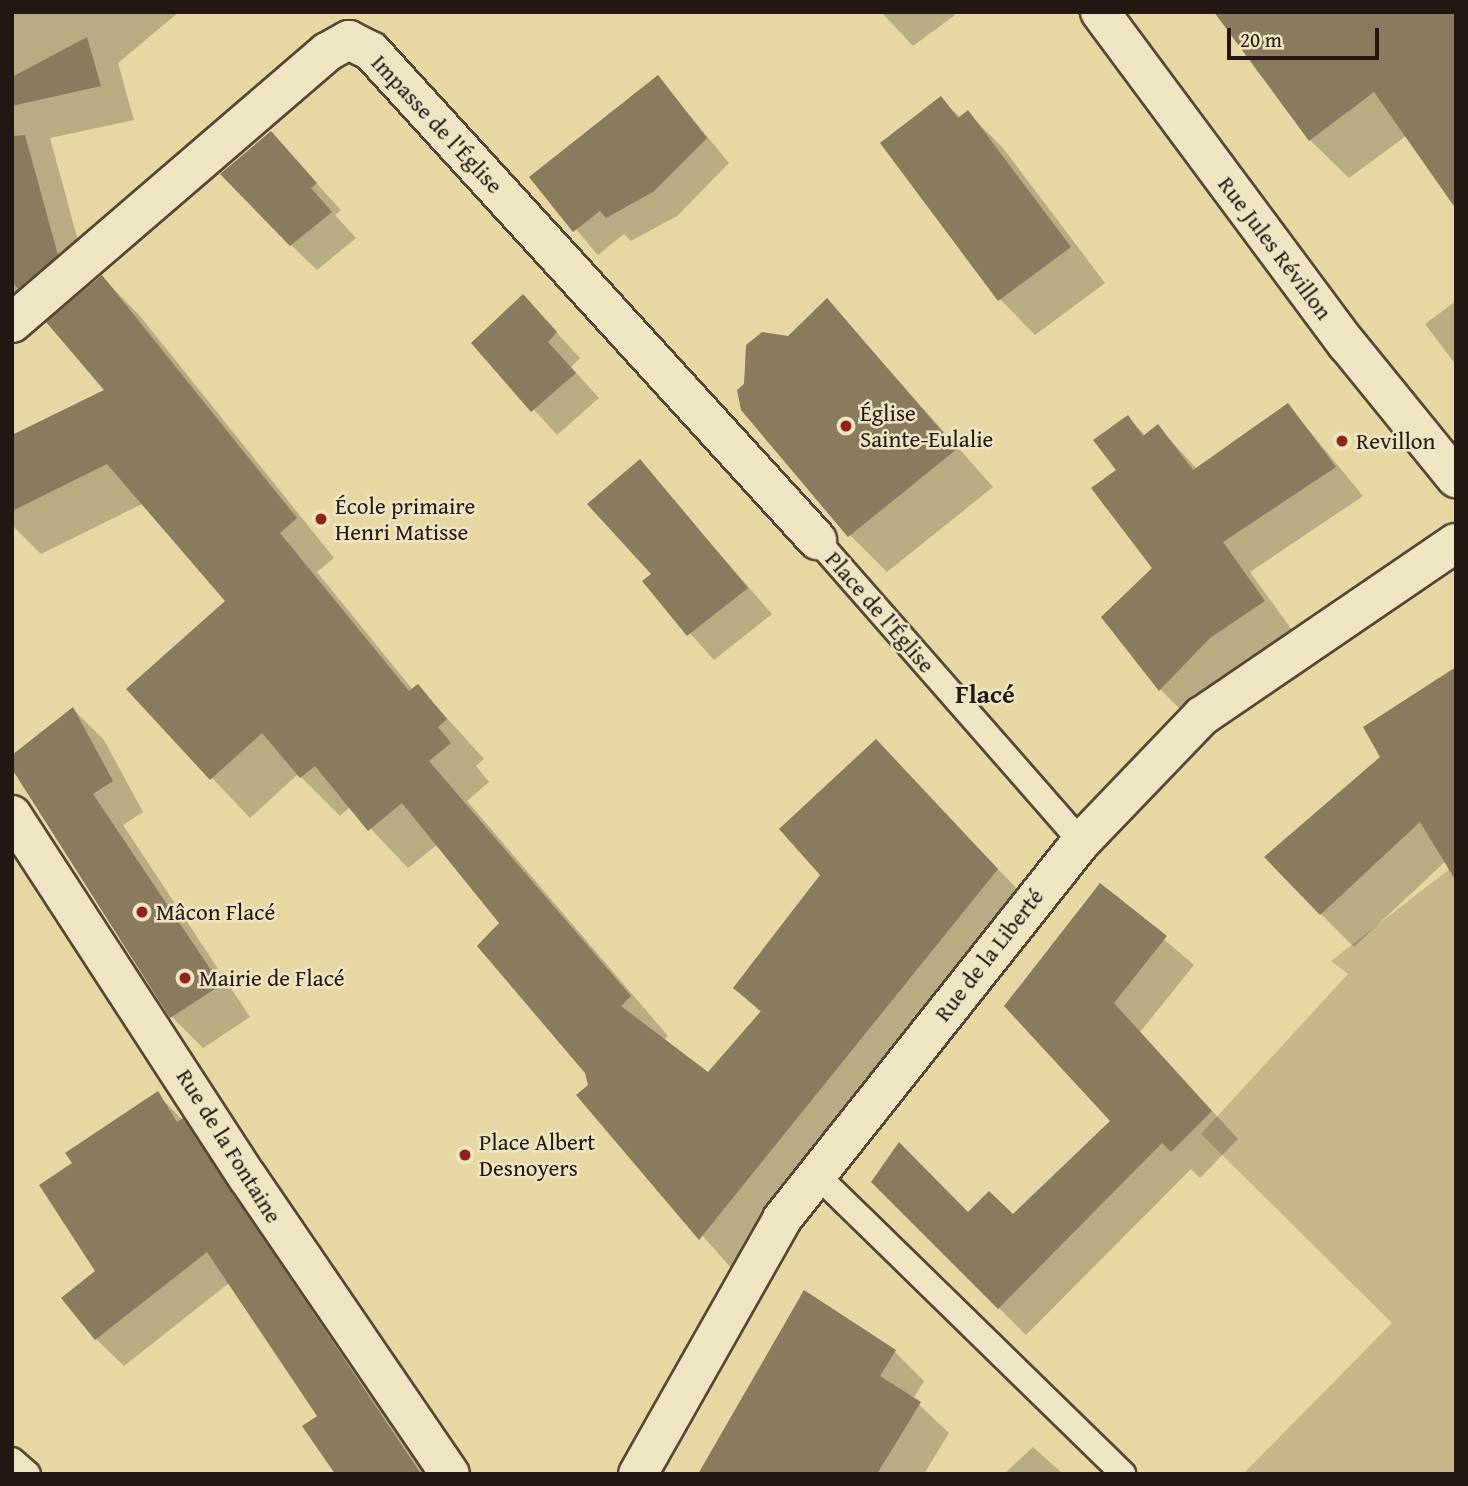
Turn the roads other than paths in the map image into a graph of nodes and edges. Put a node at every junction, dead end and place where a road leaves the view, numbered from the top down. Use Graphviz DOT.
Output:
graph roads {
  1 [pos="1100,12"];
  2 [pos="12,323"];
  3 [pos="1456,478"];
  4 [pos="817,540"];
  5 [pos="1456,543"];
  6 [pos="12,815"];
  7 [pos="1081,842"];
  8 [pos="817,1175"];
  9 [pos="12,1460"];
  10 [pos="28,1474"];
  11 [pos="450,1474"];
  12 [pos="638,1474"];
  13 [pos="1123,1474"];
  1 -- 3 [label="street, Rue Jules Révillon"];
  2 -- 4 [label="street, Impasse de l'Église"];
  4 -- 7 [label="lane, Place de l'Église"];
  5 -- 7 [label="street, Rue de la Liberté"];
  6 -- 11 [label="street, Rue de la Fontaine"];
  7 -- 8 [label="street, Rue de la Liberté"];
  8 -- 12 [label="street, Rue de la Liberté"];
  8 -- 13 [label="lane"];
  9 -- 10 [label="lane"];
}
